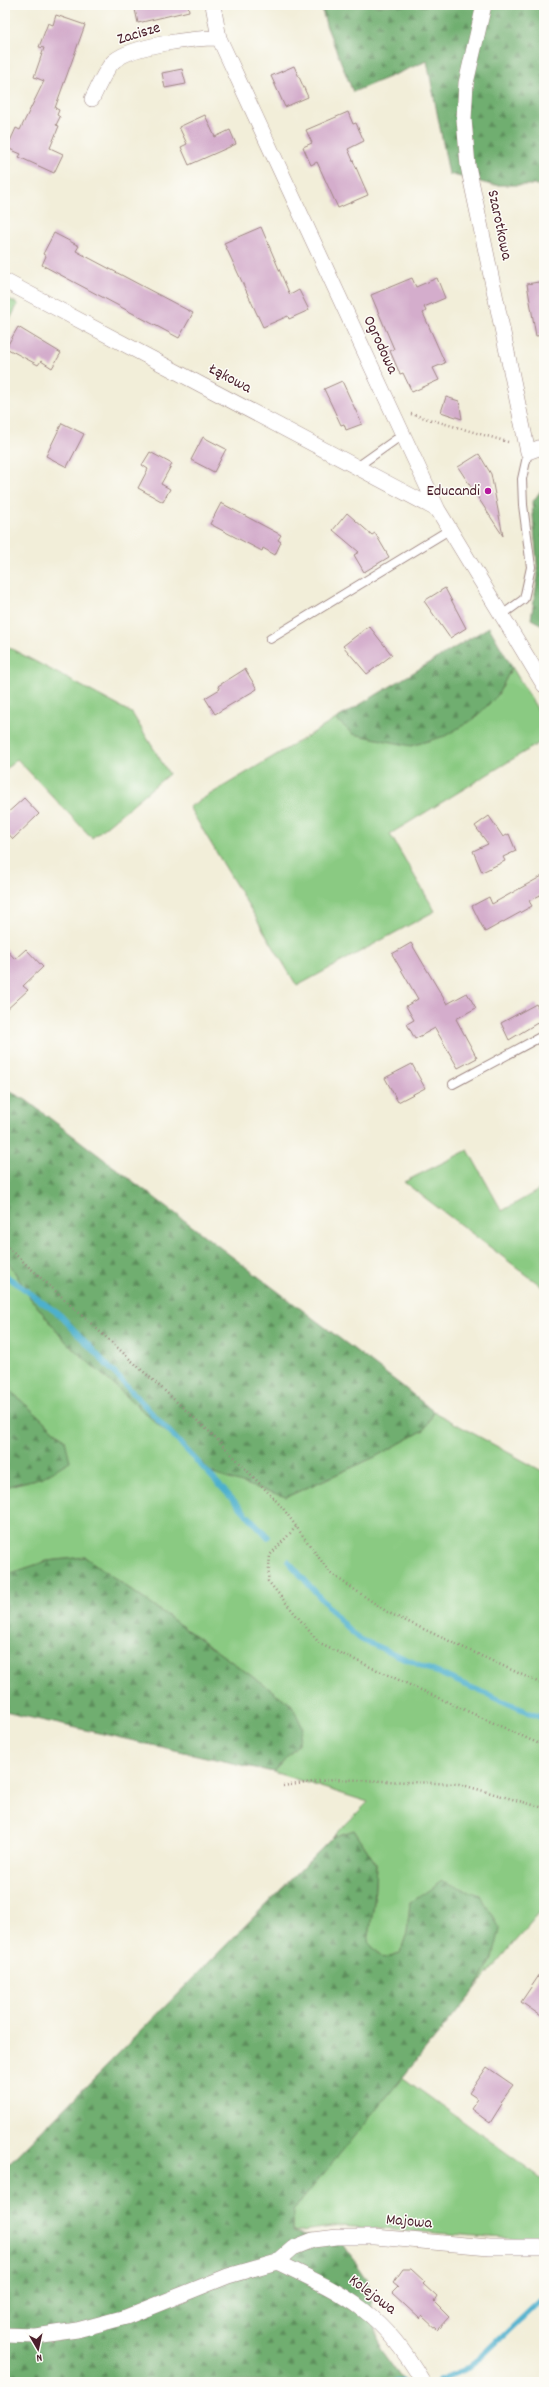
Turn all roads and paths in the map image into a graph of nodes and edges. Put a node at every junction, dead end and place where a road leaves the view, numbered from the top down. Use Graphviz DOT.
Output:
graph roads {
  1 [pos="213,5"];
  2 [pos="484,5"];
  3 [pos="219,38"];
  4 [pos="92,99"];
  5 [pos="5,281"];
  6 [pos="394,418"];
  7 [pos="402,435"];
  8 [pos="544,446"];
  9 [pos="528,450"];
  10 [pos="357,467"];
  11 [pos="438,510"];
  12 [pos="449,530"];
  13 [pos="502,615"];
  14 [pos="270,639"];
  15 [pos="544,685"];
  16 [pos="544,1035"];
  17 [pos="453,1084"];
  18 [pos="5,1245"];
  19 [pos="296,1527"];
  20 [pos="544,1685"];
  21 [pos="544,1746"];
  22 [pos="283,1786"];
  23 [pos="544,1808"];
  24 [pos="544,2247"];
  25 [pos="277,2262"];
  26 [pos="5,2335"];
  27 [pos="423,2382"];
  1 -- 3 [label="street, Ogrodowa"];
  2 -- 9 [label="street, Szarotkowa"];
  3 -- 4 [label="street, Zacisze"];
  3 -- 6 [label="street, Ogrodowa"];
  5 -- 10 [label="street, Łąkowa"];
  6 -- 7 [label="street, Ogrodowa"];
  6 -- 9 [label="path"];
  7 -- 10 [label="lane"];
  7 -- 11 [label="street, Ogrodowa"];
  8 -- 9 [label="street"];
  9 -- 13 [label="lane"];
  10 -- 11 [label="street, Łąkowa"];
  11 -- 12 [label="street, Ogrodowa"];
  12 -- 13 [label="street, Ogrodowa"];
  12 -- 14 [label="lane"];
  13 -- 15 [label="street, Ogrodowa"];
  16 -- 17 [label="lane"];
  18 -- 19 [label="path"];
  19 -- 20 [label="path"];
  19 -- 21 [label="path"];
  22 -- 23 [label="path"];
  24 -- 25 [label="street, Majowa"];
  25 -- 26 [label="street"];
  25 -- 27 [label="street, Kolejowa"];
}
